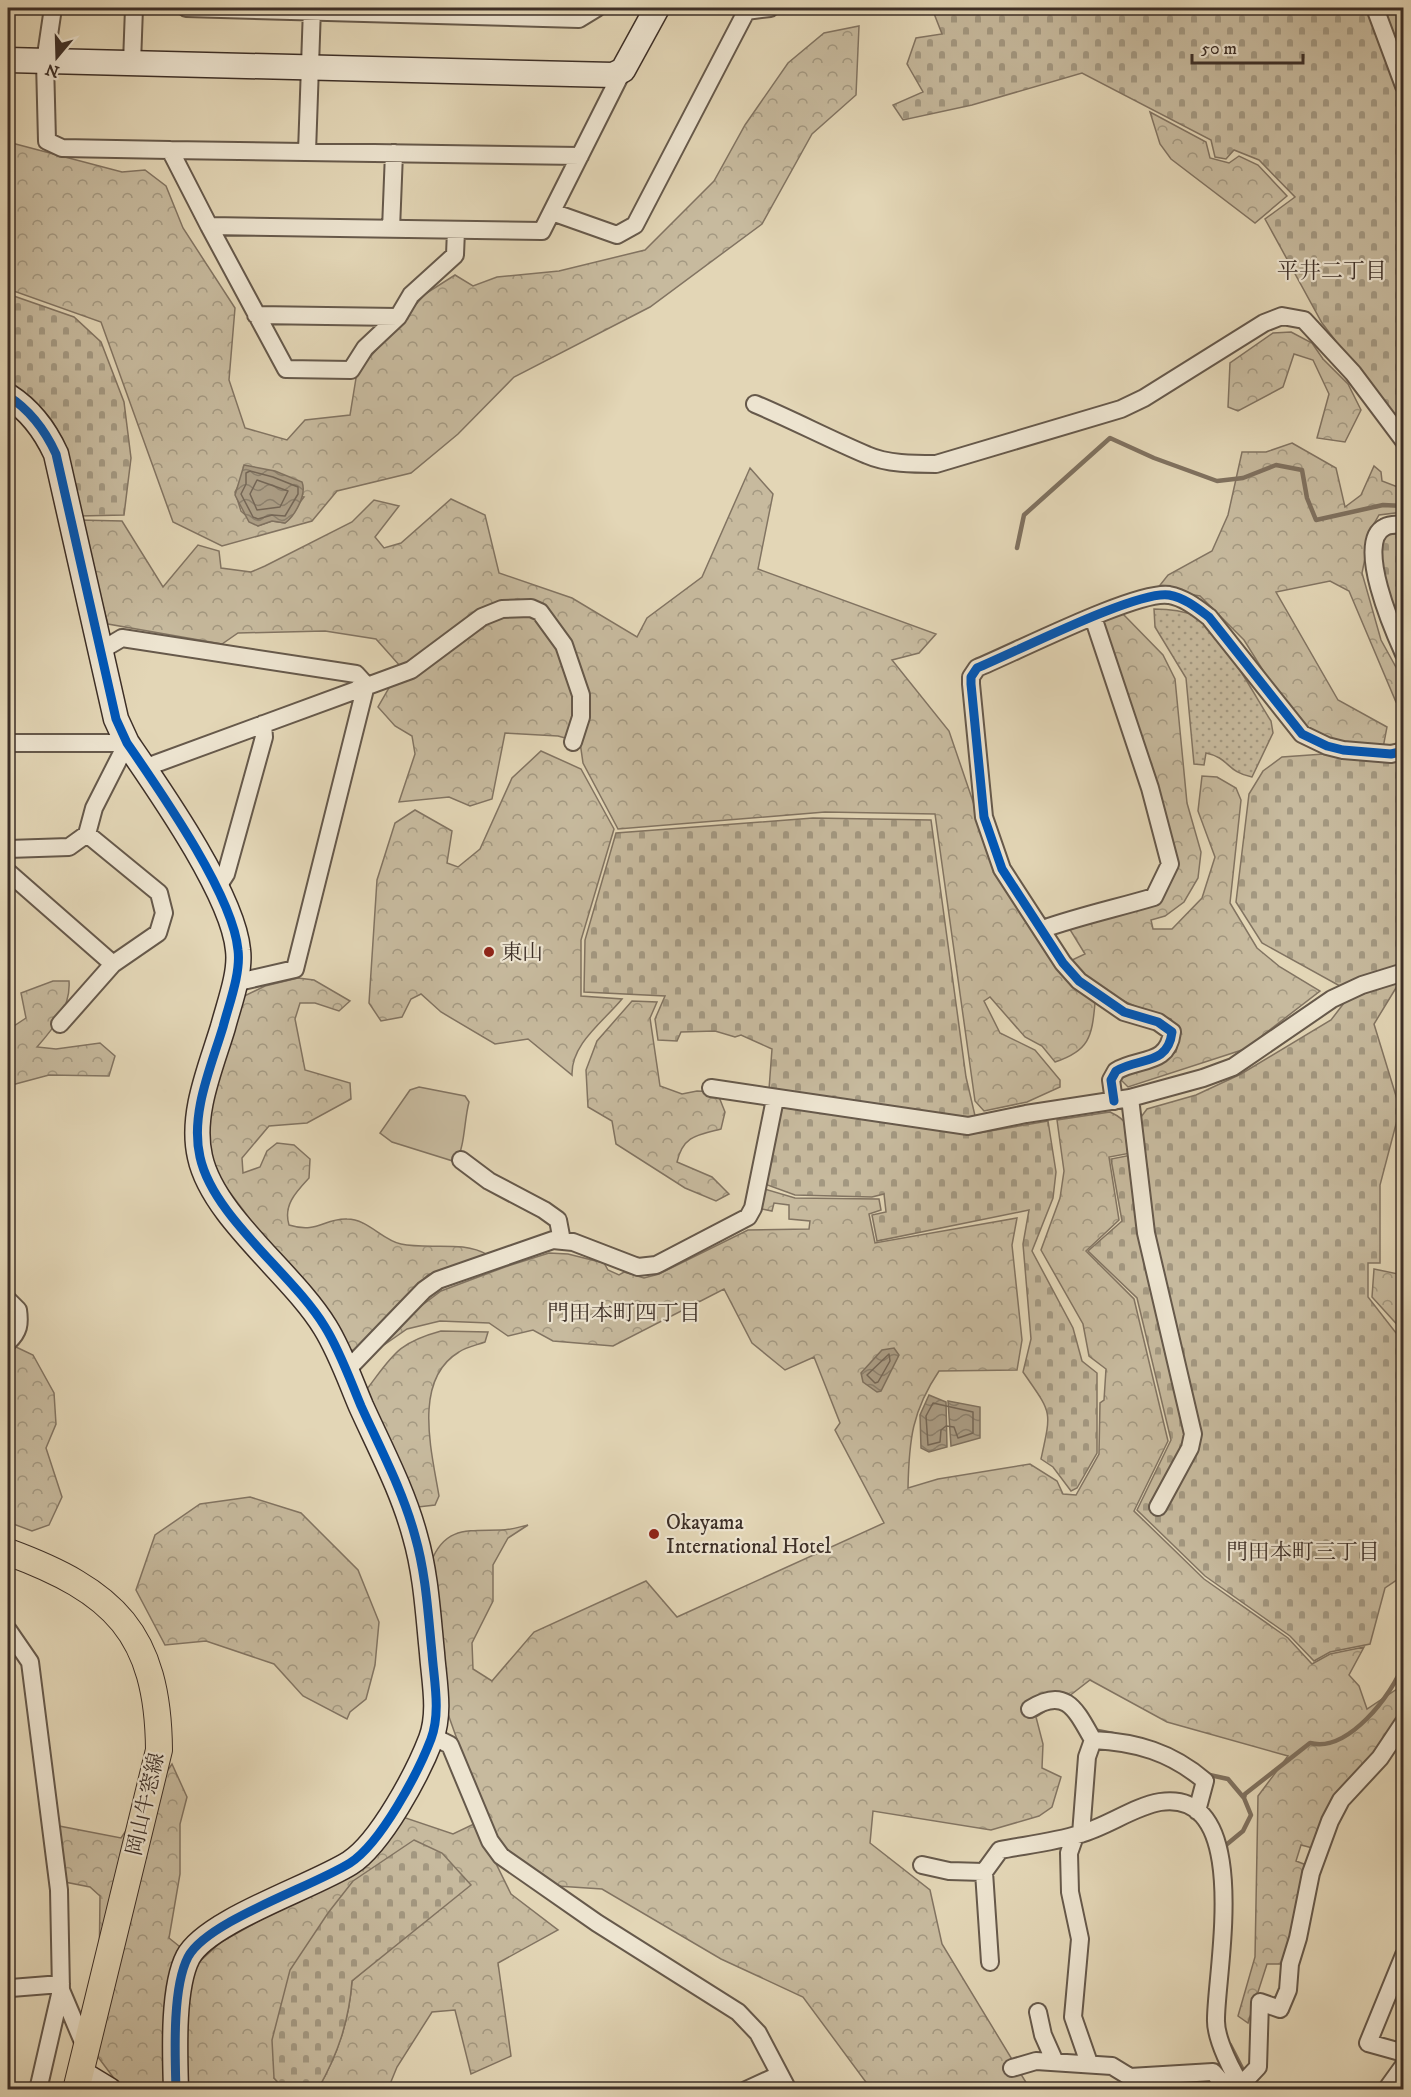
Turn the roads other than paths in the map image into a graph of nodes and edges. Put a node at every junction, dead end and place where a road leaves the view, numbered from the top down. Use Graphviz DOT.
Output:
graph roads {
  1 [pos="53,8"];
  2 [pos="134,8"];
  3 [pos="186,8"];
  4 [pos="597,8"];
  5 [pos="657,8"];
  6 [pos="770,8"];
  7 [pos="1375,8"];
  8 [pos="312,9"];
  9 [pos="747,9"];
  10 [pos="502,12"];
  11 [pos="8,60"];
  12 [pos="45,62"];
  13 [pos="132,63"];
  14 [pos="309,69"];
  15 [pos="623,70"];
  16 [pos="1404,86"];
  17 [pos="170,150"];
  18 [pos="307,152"];
  19 [pos="394,153"];
  20 [pos="580,156"];
  21 [pos="552,212"];
  22 [pos="209,226"];
  23 [pos="391,229"];
  24 [pos="456,230"];
  25 [pos="256,315"];
  26 [pos="398,317"];
  27 [pos="8,396"];
  28 [pos="755,404"];
  29 [pos="1404,441"];
  30 [pos="1404,524"];
  31 [pos="1093,616"];
  32 [pos="100,651"];
  33 [pos="1404,654"];
  34 [pos="366,685"];
  35 [pos="263,724"];
  36 [pos="573,742"];
  37 [pos="8,743"];
  38 [pos="127,743"];
  39 [pos="1404,751"];
  40 [pos="144,768"];
  41 [pos="87,834"];
  42 [pos="8,849"];
  43 [pos="8,872"];
  44 [pos="217,888"];
  45 [pos="1043,929"];
  46 [pos="113,964"];
  47 [pos="1404,972"];
  48 [pos="234,983"];
  49 [pos="60,1024"];
  50 [pos="711,1088"];
  51 [pos="776,1099"];
  52 [pos="1122,1100"];
  53 [pos="461,1160"];
  54 [pos="562,1241"];
  55 [pos="8,1300"];
  56 [pos="8,1342"];
  57 [pos="346,1371"];
  58 [pos="1158,1507"];
  59 [pos="8,1552"];
  60 [pos="8,1630"];
  61 [pos="1030,1709"];
  62 [pos="1404,1722"];
  63 [pos="432,1736"];
  64 [pos="1093,1740"];
  65 [pos="1198,1807"];
  66 [pos="1078,1835"];
  67 [pos="921,1865"];
  68 [pos="984,1872"];
  69 [pos="1404,1955"];
  70 [pos="990,1962"];
  71 [pos="8,1986"];
  72 [pos="61,1987"];
  73 [pos="1038,2012"];
  74 [pos="1404,2053"];
  75 [pos="1055,2062"];
  76 [pos="1089,2063"];
  77 [pos="1404,2065"];
  78 [pos="1012,2068"];
  79 [pos="81,2071"];
  80 [pos="783,2082"];
  81 [pos="1181,2082"];
  82 [pos="1242,2084"];
  83 [pos="38,2090"];
  84 [pos="109,2090"];
  85 [pos="176,2090"];
  86 [pos="746,2090"];
  87 [pos="1386,2090"];
  1 -- 12 [label="street"];
  2 -- 13 [label="street"];
  3 -- 8 [label="street"];
  4 -- 10 [label="street"];
  5 -- 15 [label="street"];
  6 -- 9 [label="street"];
  7 -- 16 [label="street"];
  8 -- 10 [label="street"];
  8 -- 14 [label="street"];
  9 -- 21 [label="street"];
  11 -- 12 [label="street"];
  12 -- 13 [label="street"];
  12 -- 17 [label="street"];
  13 -- 14 [label="street"];
  14 -- 15 [label="street"];
  14 -- 18 [label="street"];
  15 -- 20 [label="street"];
  17 -- 18 [label="street"];
  17 -- 22 [label="street"];
  18 -- 19 [label="street"];
  19 -- 20 [label="street"];
  19 -- 23 [label="street"];
  20 -- 21 [label="street"];
  21 -- 24 [label="street"];
  22 -- 23 [label="street"];
  22 -- 25 [label="street"];
  23 -- 24 [label="street"];
  24 -- 26 [label="street"];
  25 -- 26 [label="street"];
  25 -- 26 [label="street"];
  27 -- 32 [label="street"];
  28 -- 29 [label="street"];
  30 -- 33 [label="street"];
  31 -- 39 [label="street"];
  31 -- 45 [label="street"];
  31 -- 45 [label="street"];
  32 -- 34 [label="street"];
  32 -- 38 [label="street"];
  34 -- 35 [label="street"];
  34 -- 36 [label="street"];
  34 -- 48 [label="street"];
  35 -- 40 [label="street"];
  35 -- 44 [label="street"];
  37 -- 38 [label="street"];
  38 -- 40 [label="street"];
  38 -- 41 [label="street"];
  40 -- 44 [label="street"];
  41 -- 42 [label="street"];
  41 -- 46 [label="street"];
  43 -- 46 [label="street"];
  44 -- 48 [label="street"];
  45 -- 52 [label="street"];
  46 -- 49 [label="street"];
  47 -- 52 [label="street"];
  48 -- 57 [label="street"];
  50 -- 51 [label="street"];
  51 -- 52 [label="street"];
  51 -- 54 [label="street"];
  52 -- 58 [label="street"];
  53 -- 54 [label="street"];
  54 -- 57 [label="street"];
  55 -- 56 [label="street"];
  57 -- 63 [label="street"];
  59 -- 79 [label="main road, 岡山牛窓線"];
  60 -- 72 [label="street"];
  61 -- 64 [label="street"];
  62 -- 82 [label="street"];
  63 -- 80 [label="street"];
  63 -- 85 [label="street"];
  64 -- 65 [label="street"];
  64 -- 66 [label="street"];
  65 -- 66 [label="street"];
  65 -- 82 [label="street"];
  66 -- 68 [label="street"];
  66 -- 76 [label="street"];
  67 -- 68 [label="street"];
  68 -- 70 [label="street"];
  69 -- 74 [label="street"];
  71 -- 72 [label="street"];
  72 -- 79 [label="street"];
  72 -- 83 [label="street"];
  73 -- 75 [label="street"];
  75 -- 76 [label="street"];
  75 -- 78 [label="street"];
  76 -- 81 [label="street"];
  77 -- 87 [label="street"];
  79 -- 84 [label="street"];
  80 -- 86 [label="street"];
  81 -- 82 [label="street"];
}
